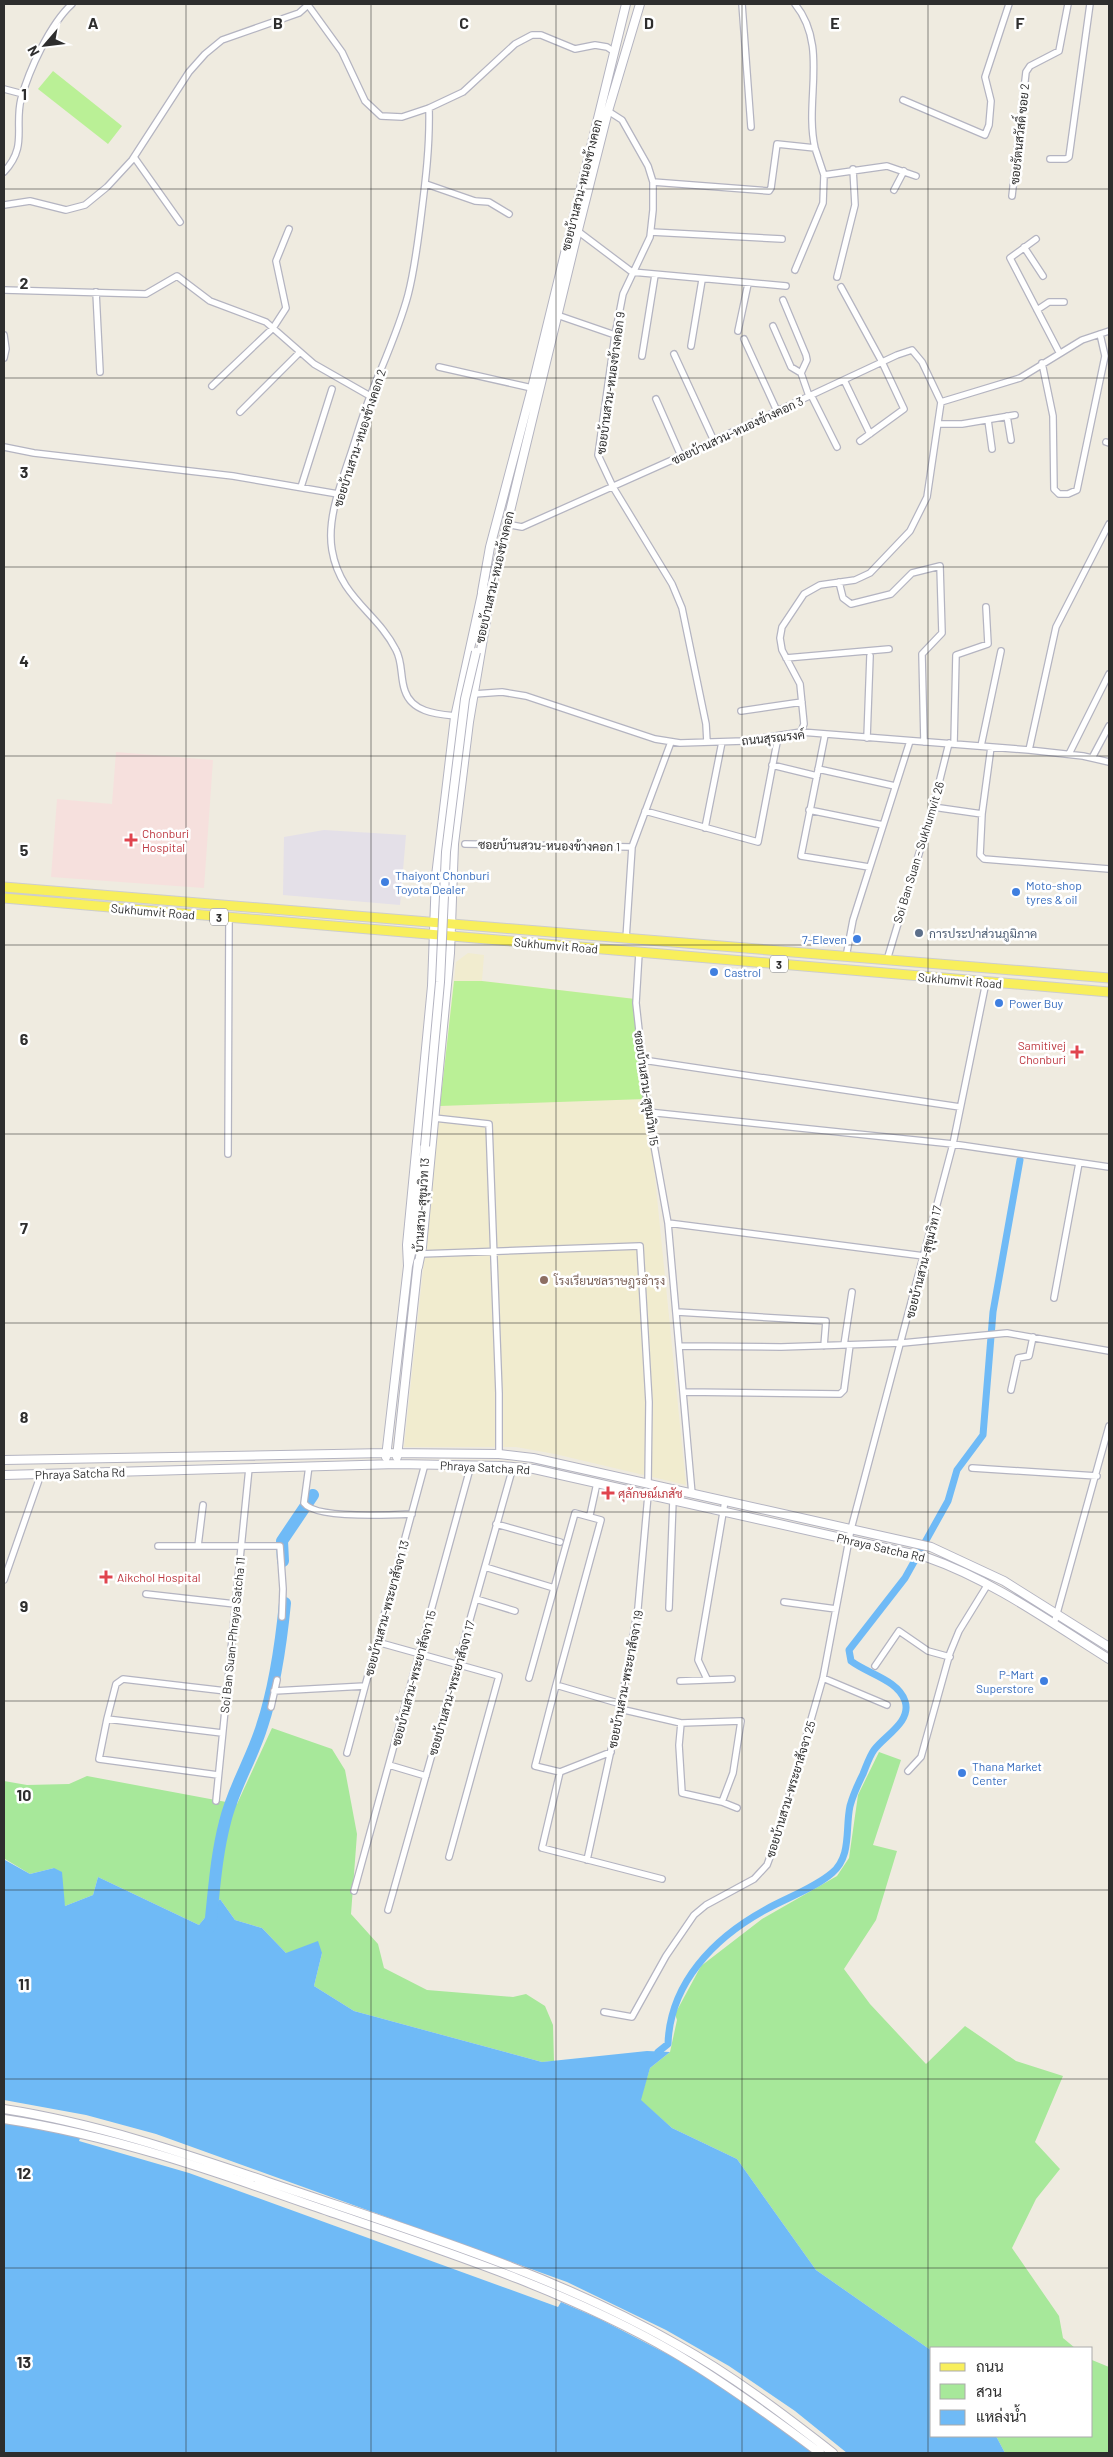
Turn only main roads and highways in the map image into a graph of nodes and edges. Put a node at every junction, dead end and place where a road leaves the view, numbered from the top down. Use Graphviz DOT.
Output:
graph roads {
  1 [pos="626,4"];
  2 [pos="640,4"];
  3 [pos="574,229"];
  4 [pos="487,590"];
  5 [pos="439,852"];
  6 [pos="453,854"];
  7 [pos="4,887"];
  8 [pos="4,898"];
  9 [pos="434,923"];
  10 [pos="450,925"];
  11 [pos="434,935"];
  12 [pos="450,936"];
  13 [pos="1109,978"];
  14 [pos="1109,992"];
  15 [pos="425,1146"];
  16 [pos="408,1266"];
  17 [pos="418,1267"];
  18 [pos="386,1453"];
  19 [pos="398,1453"];
  20 [pos="248,1456"];
  21 [pos="139,1458"];
  22 [pos="45,1459"];
  23 [pos="4,1460"];
  24 [pos="385,1464"];
  25 [pos="397,1464"];
  26 [pos="249,1468"];
  27 [pos="137,1471"];
  28 [pos="41,1474"];
  29 [pos="4,1475"];
  30 [pos="1109,1647"];
  31 [pos="1109,1659"];
  32 [pos="4,2109"];
  33 [pos="4,2119"];
  34 [pos="820,2453"];
  35 [pos="833,2453"];
  1 -- 3 [label="main road, ซอยบ้านสวน-หนองข้างคอก"];
  2 -- 3 [label="main road, ซอยบ้านสวน-หนองข้างคอก"];
  3 -- 4 [label="main road, ซอยบ้านสวน-หนองข้างคอก"];
  3 -- 4 [label="main road, ซอยบ้านสวน-หนองข้างคอก"];
  4 -- 5 [label="main road"];
  4 -- 6 [label="main road"];
  4 -- 15 [label="main road, ซอยบ้านสวน-หนองข้างคอก, bridge"];
  5 -- 6 [label="main road"];
  5 -- 9 [label="main road"];
  6 -- 10 [label="main road"];
  7 -- 9 [label="main road, Sukhumvit Road / 3"];
  8 -- 11 [label="main road, Sukhumvit Road / 3"];
  9 -- 10 [label="main road, Sukhumvit Road / 3"];
  9 -- 11 [label="main road"];
  10 -- 12 [label="main road"];
  10 -- 13 [label="main road, Sukhumvit Road / 3"];
  11 -- 12 [label="main road, Sukhumvit Road / 3"];
  11 -- 16 [label="main road"];
  12 -- 14 [label="main road, Sukhumvit Road / 3"];
  12 -- 17 [label="main road"];
  15 -- 16 [label="main road, บ้านสวน-สุขุมวิท 13"];
  15 -- 17 [label="main road, บ้านสวน-สุขุมวิท 13"];
  16 -- 18 [label="main road, บ้านสวน-สุขุมวิท 13"];
  17 -- 19 [label="main road, บ้านสวน-สุขุมวิท 13"];
  18 -- 19 [label="main road, Phraya Satcha Rd"];
  18 -- 20 [label="main road, Phraya Satcha Rd"];
  18 -- 24 [label="main road, บ้านสวน-สุขุมวิท 13"];
  19 -- 25 [label="main road, บ้านสวน-สุขุมวิท 13"];
  19 -- 30 [label="main road, Phraya Satcha Rd"];
  20 -- 21 [label="main road, Phraya Satcha Rd"];
  20 -- 26 [label="main road"];
  21 -- 22 [label="main road, Phraya Satcha Rd"];
  21 -- 27 [label="main road"];
  22 -- 23 [label="main road, Phraya Satcha Rd"];
  22 -- 28 [label="main road"];
  24 -- 25 [label="main road, Phraya Satcha Rd"];
  24 -- 26 [label="main road, Phraya Satcha Rd"];
  25 -- 31 [label="main road, Phraya Satcha Rd"];
  26 -- 27 [label="main road, Phraya Satcha Rd"];
  27 -- 28 [label="main road, Phraya Satcha Rd"];
  28 -- 29 [label="main road, Phraya Satcha Rd"];
  32 -- 35 [label="main road"];
  33 -- 34 [label="main road"];
}
